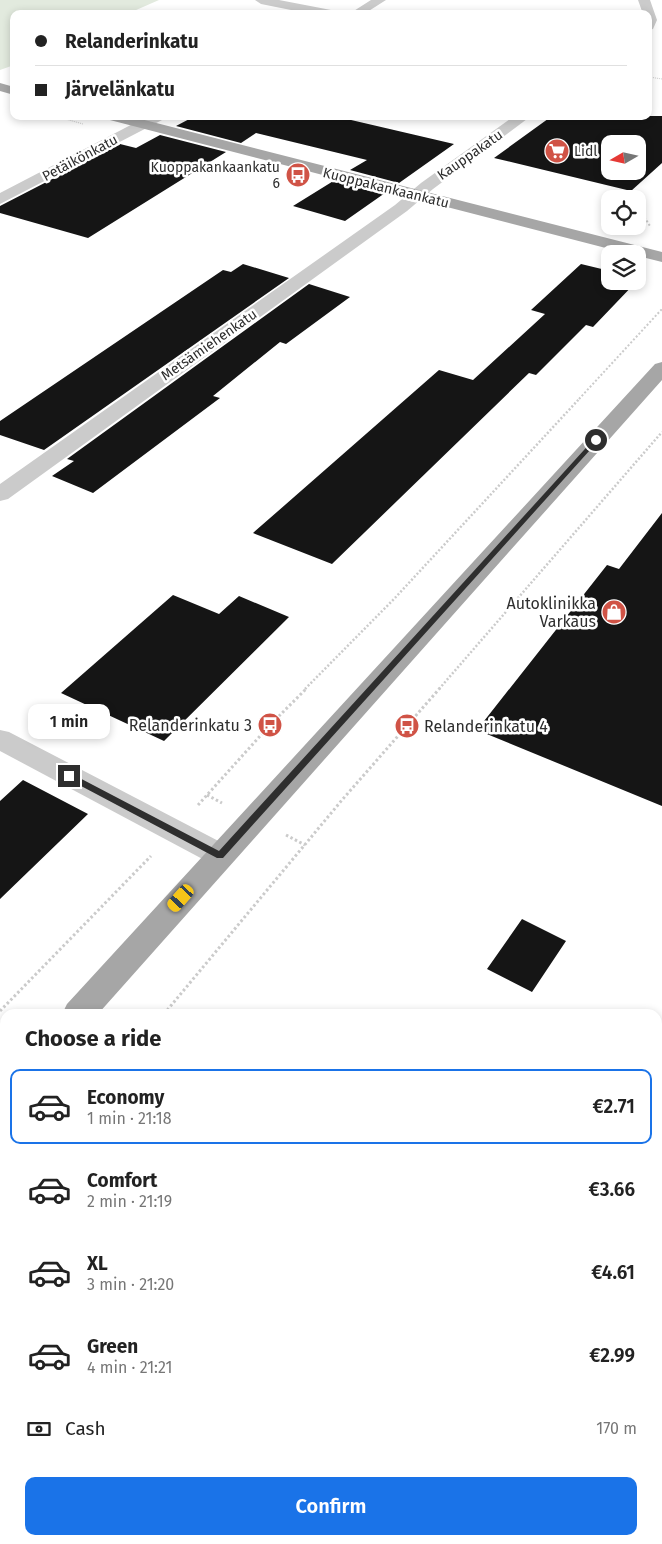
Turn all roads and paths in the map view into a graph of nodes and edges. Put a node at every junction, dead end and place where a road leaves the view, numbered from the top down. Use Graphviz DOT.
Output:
graph roads {
  1 [pos="262,0"];
  2 [pos="380,0"];
  3 [pos="311,10"];
  4 [pos="362,10"];
  5 [pos="125,120"];
  6 [pos="152,120"];
  7 [pos="518,120"];
  8 [pos="143,125"];
  9 [pos="417,196"];
  10 [pos="0,199"];
  11 [pos="646,220"];
  12 [pos="651,228"];
  13 [pos="662,257"];
  14 [pos="662,309"];
  15 [pos="662,368"];
  16 [pos="662,432"];
  17 [pos="0,494"];
  18 [pos="0,739"];
  19 [pos="174,832"];
  20 [pos="220,855"];
  21 [pos="2,1009"];
  22 [pos="82,1009"];
  23 [pos="168,1009"];
  1 -- 3 [label="street"];
  2 -- 4 [label="street"];
  5 -- 8 [label="main road, Kuoppakankaankatu"];
  6 -- 8 [label="street, Petäikönkatu"];
  7 -- 9 [label="street, Kauppakatu"];
  8 -- 9 [label="main road, Kuoppakankaankatu"];
  8 -- 10 [label="street, Petäikönkatu"];
  9 -- 13 [label="main road, Kuoppakankaankatu"];
  9 -- 17 [label="street, Metsämiehenkatu"];
  11 -- 12 [label="path"];
  14 -- 19 [label="path"];
  15 -- 20 [label="main road"];
  16 -- 23 [label="path"];
  18 -- 19 [label="street"];
  19 -- 20 [label="street"];
  19 -- 21 [label="path"];
  20 -- 22 [label="main road"];
}
